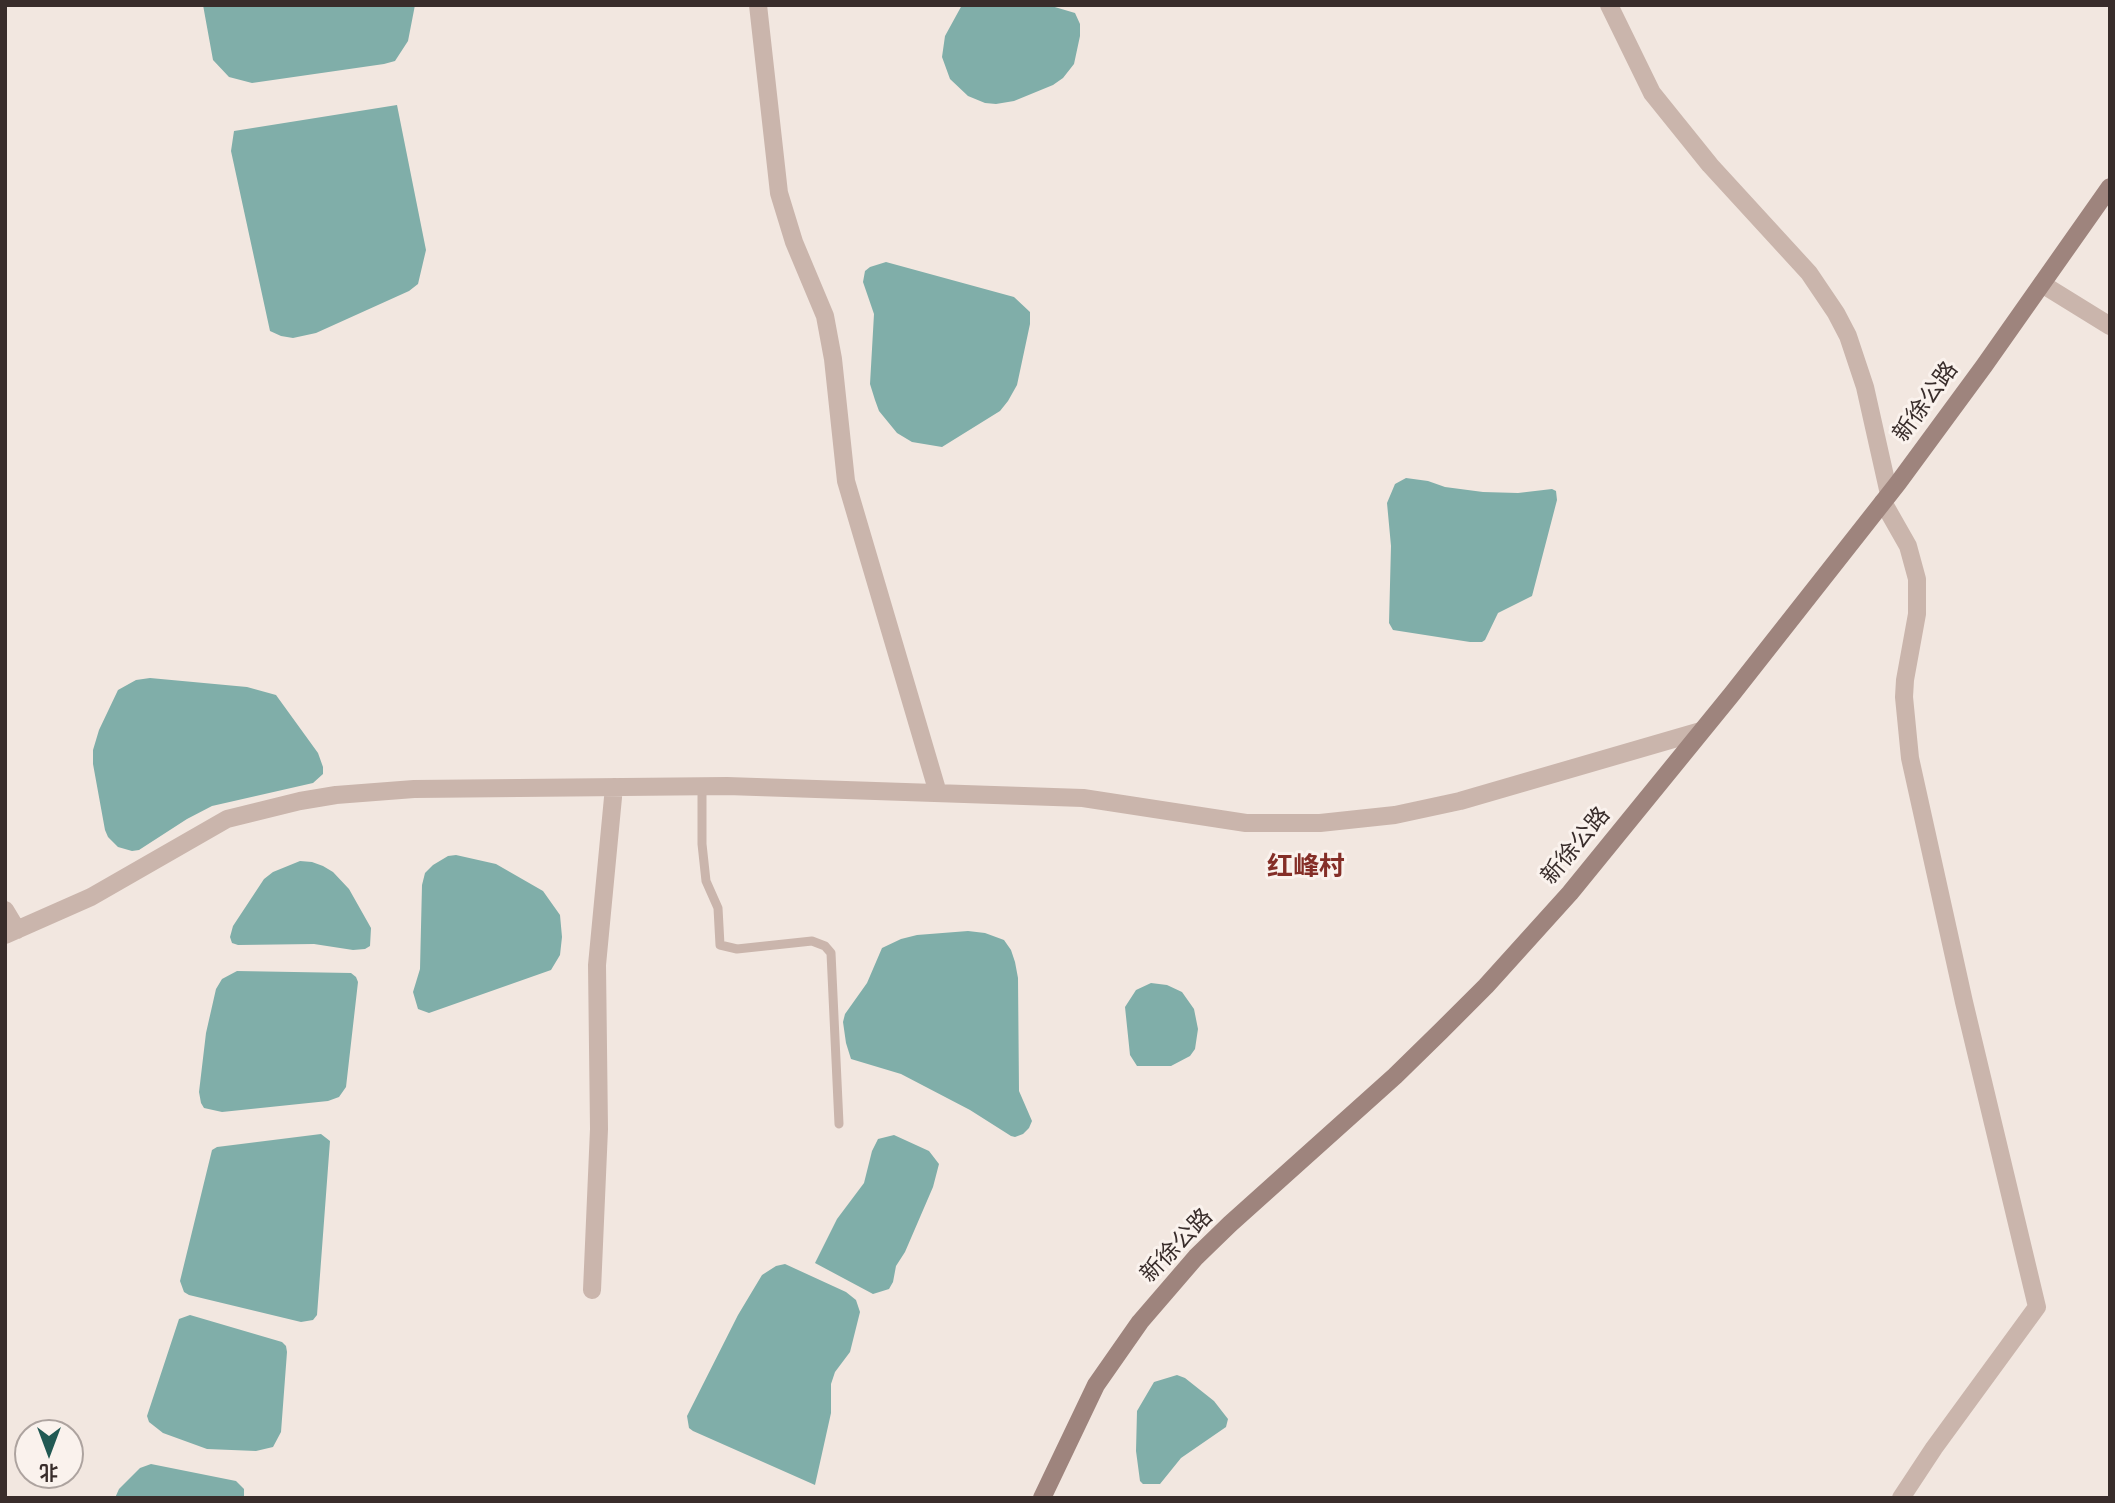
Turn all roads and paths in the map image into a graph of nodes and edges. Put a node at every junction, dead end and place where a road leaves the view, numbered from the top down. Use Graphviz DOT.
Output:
graph roads {
  1 [pos="758,5"];
  2 [pos="1609,5"];
  3 [pos="2110,187"];
  4 [pos="2042,284"];
  5 [pos="2110,326"];
  6 [pos="1886,498"];
  7 [pos="1701,731"];
  8 [pos="702,786"];
  9 [pos="614,787"];
  10 [pos="938,793"];
  11 [pos="5,911"];
  12 [pos="11,932"];
  13 [pos="839,1124"];
  14 [pos="592,1290"];
  15 [pos="1042,1498"];
  16 [pos="1901,1498"];
  1 -- 10 [label="street"];
  2 -- 6 [label="street"];
  3 -- 4 [label="main road, 新徐公路"];
  4 -- 5 [label="street"];
  4 -- 6 [label="main road, 新徐公路"];
  6 -- 7 [label="main road, 新徐公路"];
  6 -- 16 [label="street"];
  7 -- 10 [label="street"];
  7 -- 15 [label="main road, 新徐公路"];
  8 -- 9 [label="street"];
  8 -- 10 [label="street"];
  8 -- 13 [label="lane"];
  9 -- 12 [label="street"];
  9 -- 14 [label="street"];
  11 -- 12 [label="street"];
}
